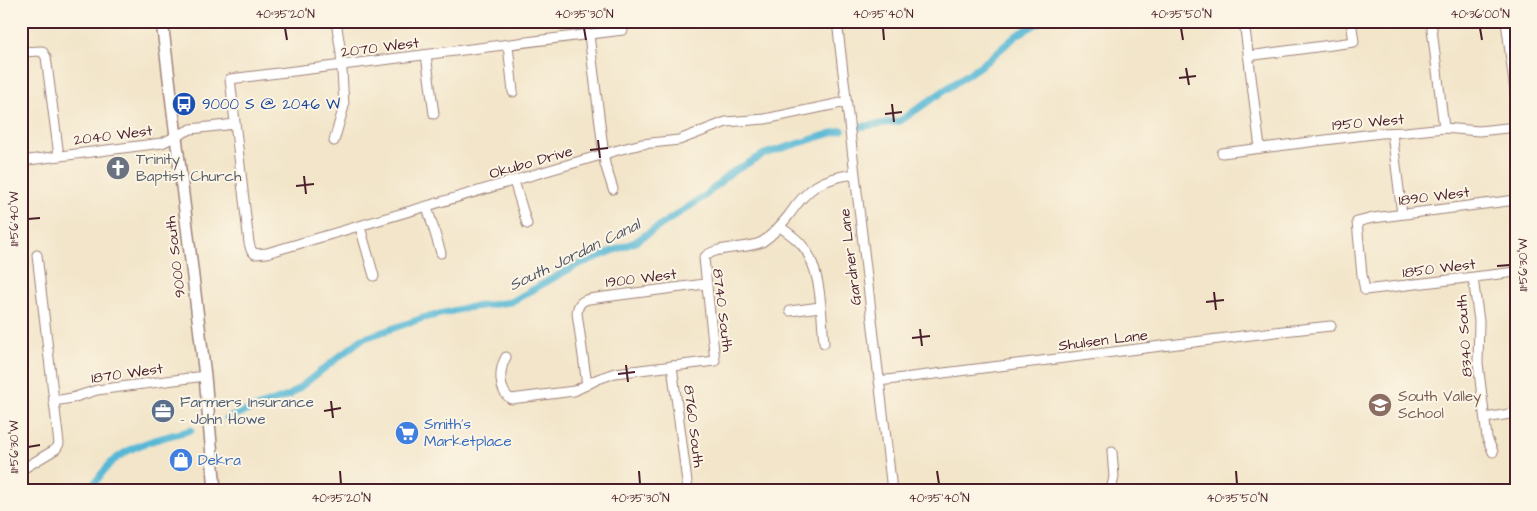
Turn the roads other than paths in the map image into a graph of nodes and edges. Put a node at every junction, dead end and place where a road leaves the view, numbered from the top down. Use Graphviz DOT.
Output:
graph roads {
  1 [pos="162,21"];
  2 [pos="336,21"];
  3 [pos="837,21"];
  4 [pos="1244,21"];
  5 [pos="1351,21"];
  6 [pos="1432,21"];
  7 [pos="1506,21"];
  8 [pos="623,30"];
  9 [pos="589,35"];
  10 [pos="508,45"];
  11 [pos="21,52"];
  12 [pos="426,55"];
  13 [pos="1248,56"];
  14 [pos="1513,56"];
  15 [pos="341,66"];
  16 [pos="514,92"];
  17 [pos="1516,99"];
  18 [pos="846,102"];
  19 [pos="434,114"];
  20 [pos="235,124"];
  21 [pos="1516,127"];
  22 [pos="1444,128"];
  23 [pos="1392,133"];
  24 [pos="176,136"];
  25 [pos="334,141"];
  26 [pos="1260,148"];
  27 [pos="1222,153"];
  28 [pos="604,155"];
  29 [pos="59,156"];
  30 [pos="21,160"];
  31 [pos="854,174"];
  32 [pos="514,181"];
  33 [pos="613,189"];
  34 [pos="1516,200"];
  35 [pos="427,207"];
  36 [pos="1402,214"];
  37 [pos="526,224"];
  38 [pos="360,227"];
  39 [pos="780,227"];
  40 [pos="441,253"];
  41 [pos="37,255"];
  42 [pos="1516,272"];
  43 [pos="374,276"];
  44 [pos="1473,278"];
  45 [pos="705,284"];
  46 [pos="1365,290"];
  47 [pos="820,307"];
  48 [pos="790,311"];
  49 [pos="1331,326"];
  50 [pos="824,343"];
  51 [pos="506,357"];
  52 [pos="672,366"];
  53 [pos="205,376"];
  54 [pos="879,381"];
  55 [pos="587,386"];
  56 [pos="54,401"];
  57 [pos="1516,413"];
  58 [pos="1485,418"];
  59 [pos="1112,452"];
  60 [pos="1493,452"];
  61 [pos="21,470"];
  62 [pos="215,490"];
  63 [pos="688,490"];
  64 [pos="892,490"];
  65 [pos="1111,490"];
  1 -- 24 [label="main road, 9000 South"];
  2 -- 15 [label="street"];
  3 -- 18 [label="street, Gardner Lane"];
  4 -- 13 [label="street"];
  5 -- 13 [label="street"];
  6 -- 22 [label="street"];
  7 -- 14 [label="street"];
  8 -- 9 [label="street, 2070 West"];
  9 -- 10 [label="street, 2070 West"];
  9 -- 28 [label="street"];
  10 -- 12 [label="street, 2070 West"];
  10 -- 16 [label="street"];
  11 -- 29 [label="street"];
  12 -- 15 [label="street, 2070 West"];
  12 -- 19 [label="street"];
  13 -- 26 [label="street"];
  14 -- 17 [label="street"];
  15 -- 20 [label="street, 2070 West"];
  15 -- 25 [label="street"];
  18 -- 28 [label="street, Okubo Drive"];
  18 -- 31 [label="street, Gardner Lane"];
  20 -- 24 [label="street, 2040 West"];
  20 -- 38 [label="street, Okubo Drive"];
  21 -- 22 [label="street, 1950 West"];
  22 -- 23 [label="street, 1950 West"];
  23 -- 26 [label="street, 1950 West"];
  23 -- 36 [label="street"];
  24 -- 29 [label="street, 2040 West"];
  24 -- 53 [label="main road, 9000 South"];
  26 -- 27 [label="street, 1950 West"];
  28 -- 32 [label="street, Okubo Drive"];
  28 -- 33 [label="street"];
  29 -- 30 [label="street, 2040 West"];
  31 -- 39 [label="street"];
  31 -- 54 [label="street, Gardner Lane"];
  32 -- 35 [label="street, Okubo Drive"];
  32 -- 37 [label="street"];
  34 -- 36 [label="street, 1890 West"];
  35 -- 38 [label="street, Okubo Drive"];
  35 -- 40 [label="street"];
  36 -- 46 [label="street, 1890 West"];
  38 -- 43 [label="street"];
  39 -- 45 [label="street, 8740 South"];
  39 -- 47 [label="street"];
  41 -- 56 [label="street"];
  42 -- 44 [label="street, 1850 West"];
  44 -- 46 [label="street, 1850 West"];
  44 -- 58 [label="street, 8340 South"];
  45 -- 52 [label="street, 8740 South"];
  45 -- 55 [label="street, 1900 West"];
  47 -- 48 [label="street"];
  47 -- 50 [label="street"];
  49 -- 54 [label="street, Shulsen Lane"];
  51 -- 55 [label="street"];
  52 -- 55 [label="street"];
  52 -- 63 [label="street, 8760 South"];
  53 -- 56 [label="street, 1870 West"];
  53 -- 62 [label="main road, 9000 South"];
  54 -- 64 [label="street, Gardner Lane"];
  56 -- 61 [label="street"];
  57 -- 58 [label="street"];
  58 -- 60 [label="street, 8340 South"];
  59 -- 65 [label="street"];
}
